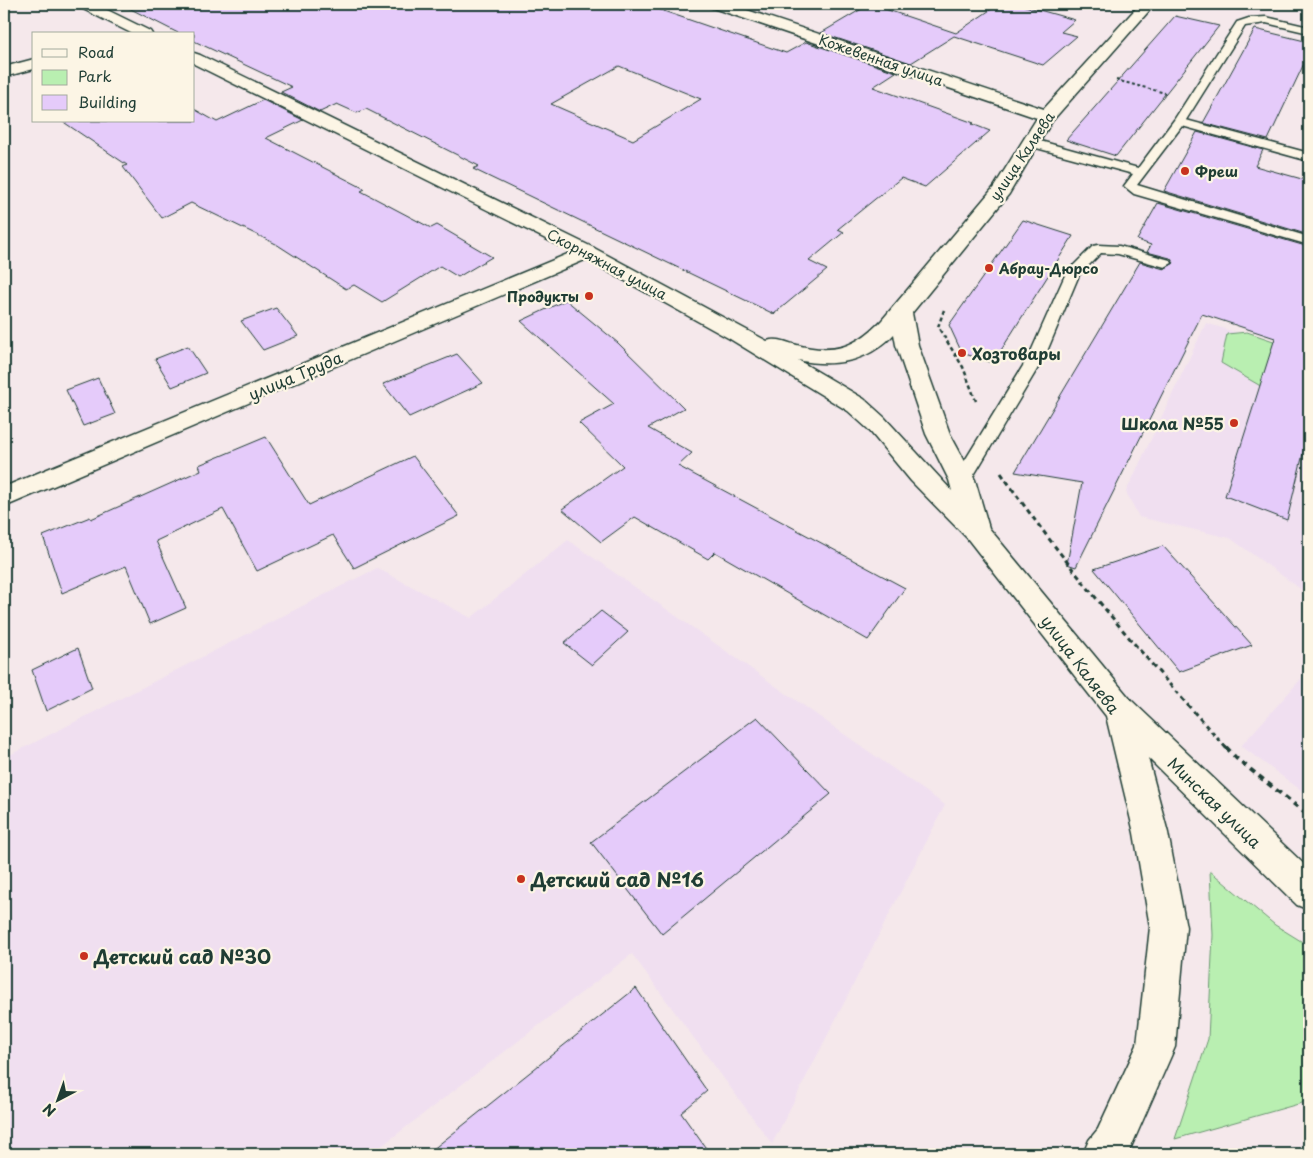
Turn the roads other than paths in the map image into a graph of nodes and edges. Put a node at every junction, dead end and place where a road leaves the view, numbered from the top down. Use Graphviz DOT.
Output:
graph roads {
  1 [pos="84,4"];
  2 [pos="716,4"];
  3 [pos="1148,4"];
  4 [pos="1309,30"];
  5 [pos="141,32"];
  6 [pos="195,58"];
  7 [pos="32,65"];
  8 [pos="4,72"];
  9 [pos="1047,116"];
  10 [pos="1179,122"];
  11 [pos="1033,142"];
  12 [pos="1309,157"];
  13 [pos="1139,172"];
  14 [pos="1309,241"];
  15 [pos="587,252"];
  16 [pos="1165,263"];
  17 [pos="901,312"];
  18 [pos="738,334"];
  19 [pos="962,480"];
  20 [pos="4,497"];
  21 [pos="977,532"];
  22 [pos="1120,710"];
  23 [pos="1309,893"];
  24 [pos="1103,1154"];
  1 -- 5 [label="main road"];
  2 -- 9 [label="main road, Кожевенная улица"];
  3 -- 9 [label="main road, улица Каляева"];
  4 -- 10 [label="lane"];
  6 -- 15 [label="main road, Скорняжная улица"];
  7 -- 8 [label="main road"];
  9 -- 11 [label="main road, улица Каляева"];
  10 -- 12 [label="lane"];
  10 -- 13 [label="lane"];
  11 -- 13 [label="lane"];
  11 -- 17 [label="main road, улица Каляева"];
  13 -- 14 [label="lane"];
  15 -- 18 [label="main road, Скорняжная улица"];
  15 -- 20 [label="main road, улица Труда"];
  16 -- 19 [label="lane"];
  17 -- 18 [label="main road, улица Каляева"];
  17 -- 19 [label="main road, улица Каляева"];
  18 -- 21 [label="main road, Скорняжная улица"];
  19 -- 21 [label="main road, улица Каляева"];
  21 -- 22 [label="main road, улица Каляева"];
  22 -- 23 [label="main road, Минская улица"];
  22 -- 24 [label="main road, улица Каляева"];
}
